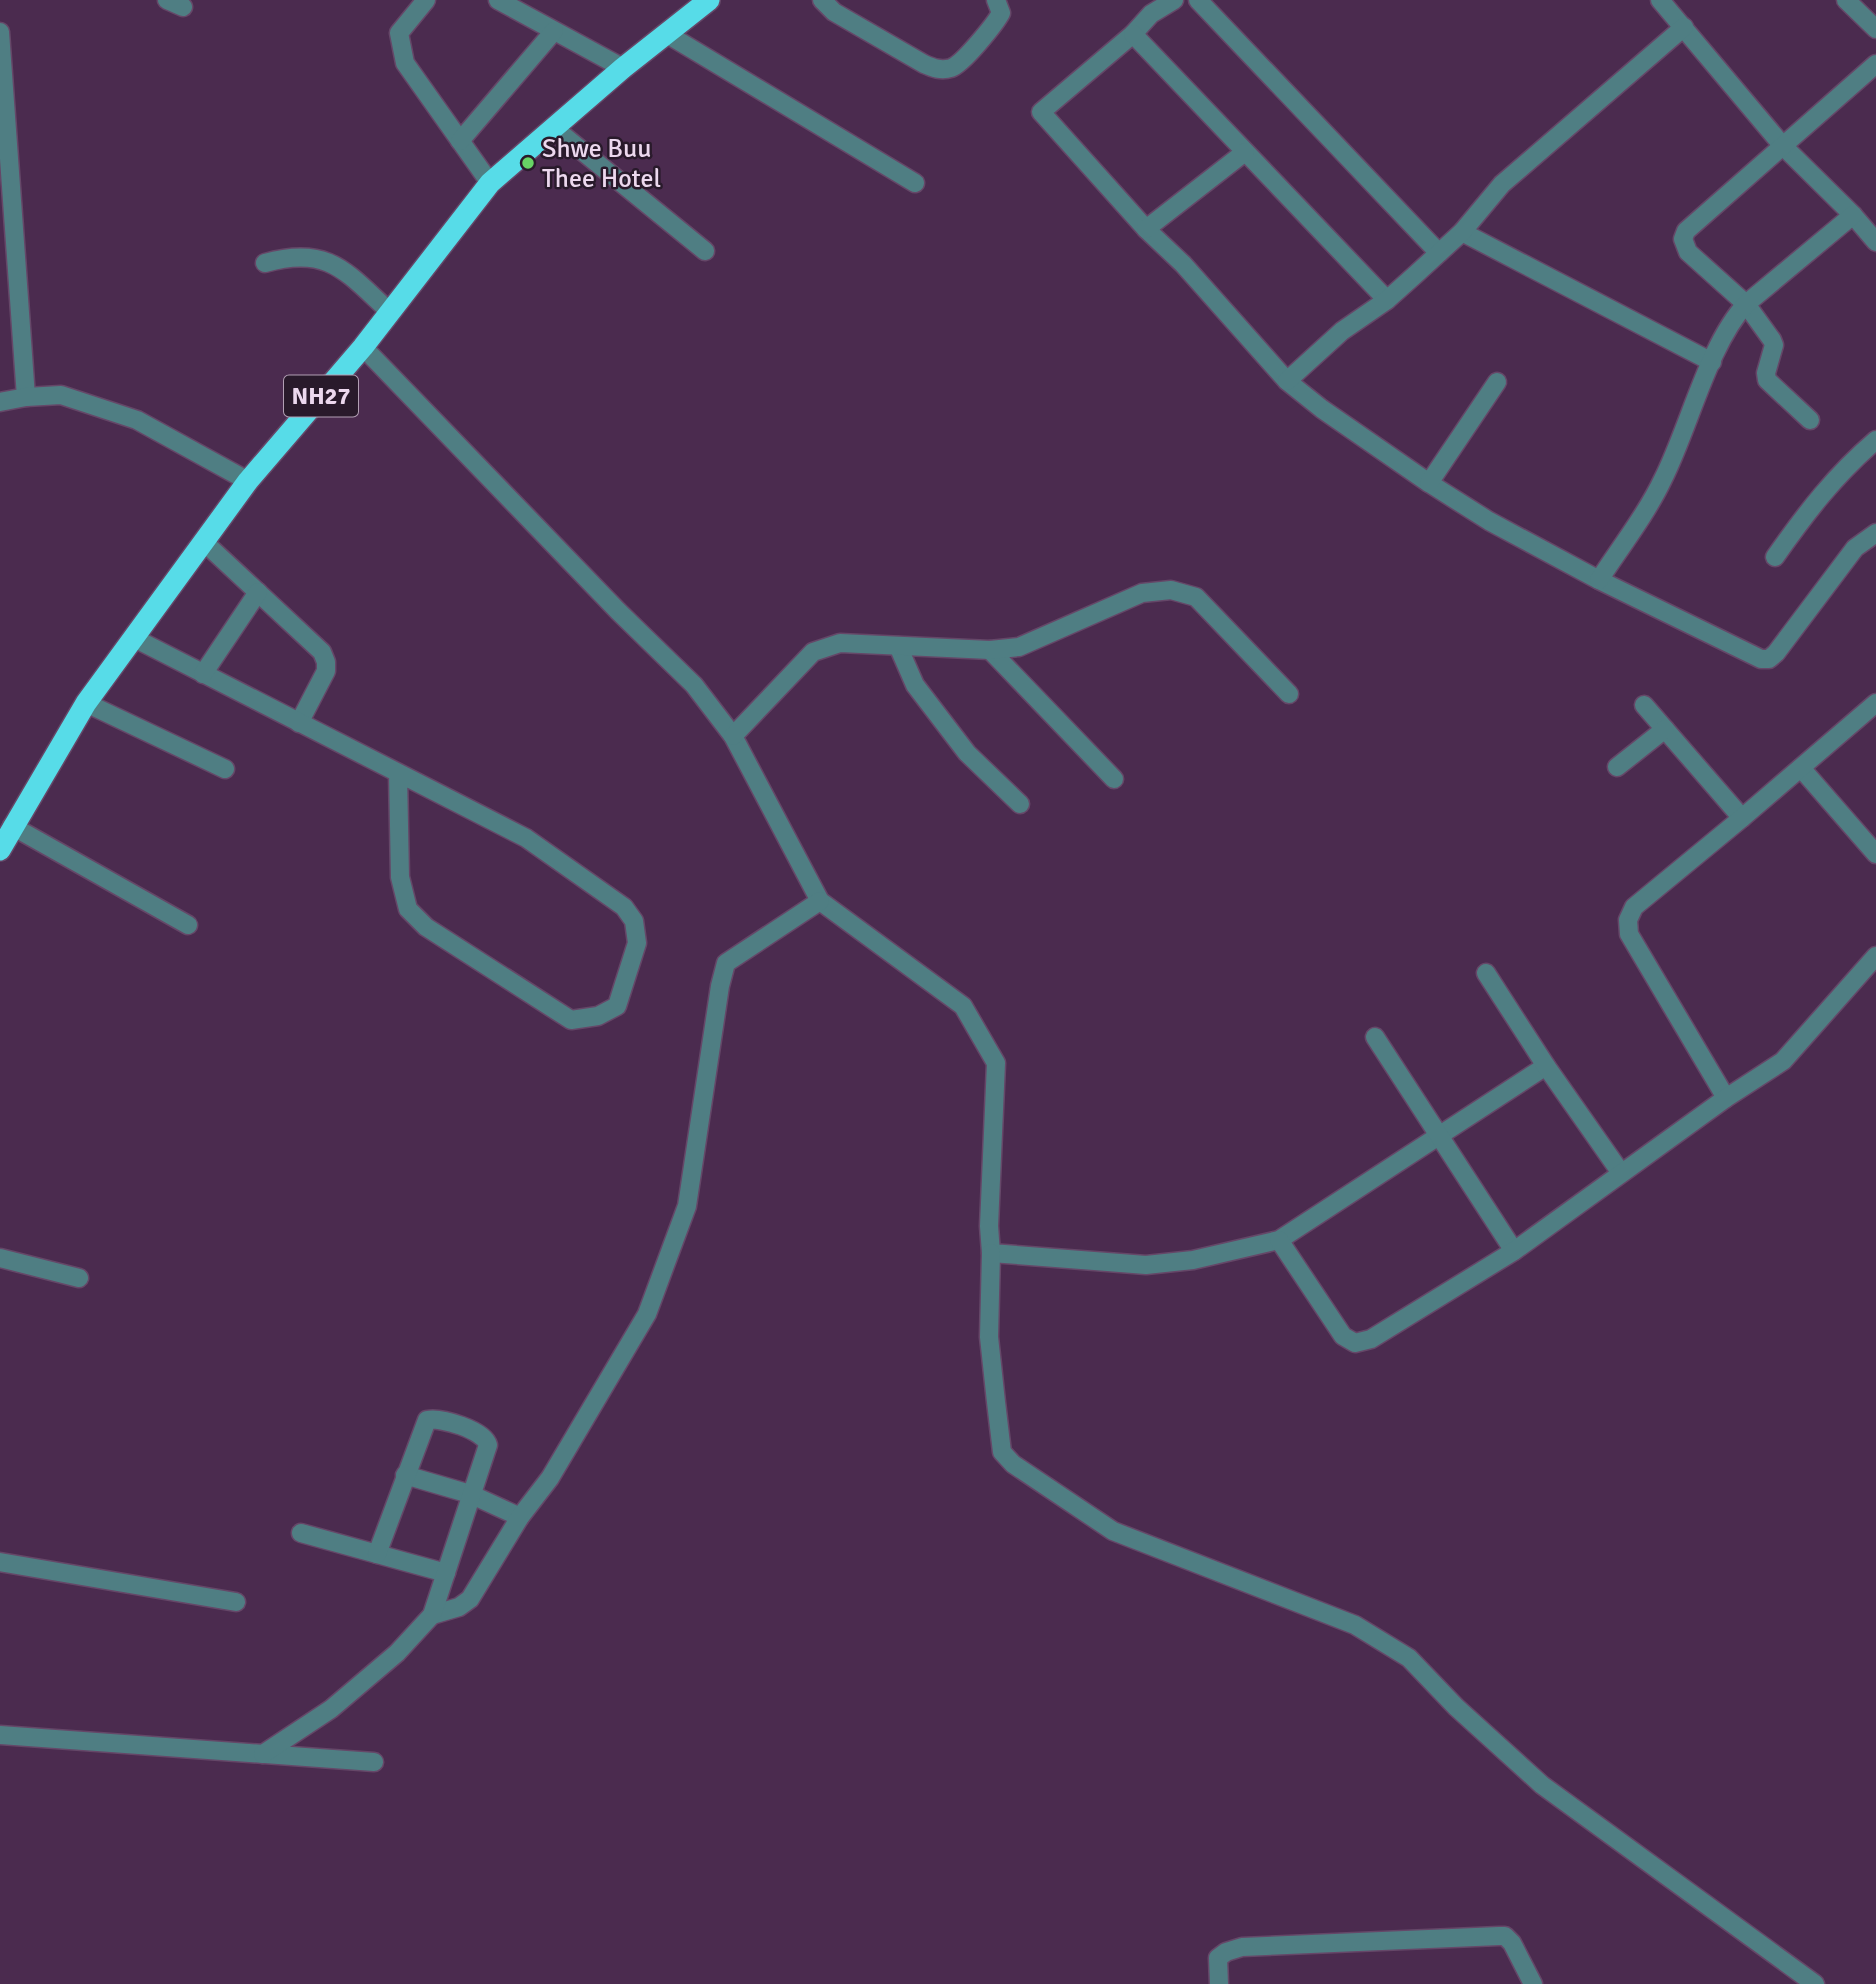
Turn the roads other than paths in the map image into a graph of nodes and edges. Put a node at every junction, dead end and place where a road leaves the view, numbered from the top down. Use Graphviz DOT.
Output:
graph roads {
  1 [pos="426,0"];
  2 [pos="498,0"];
  3 [pos="709,0"];
  4 [pos="822,0"];
  5 [pos="996,0"];
  6 [pos="1174,0"];
  7 [pos="1198,0"];
  8 [pos="1660,0"];
  9 [pos="1846,0"];
  10 [pos="1684,27"];
  11 [pos="1876,29"];
  12 [pos="554,31"];
  13 [pos="0,32"];
  14 [pos="667,34"];
  15 [pos="1133,34"];
  16 [pos="1876,64"];
  17 [pos="623,68"];
  18 [pos="554,128"];
  19 [pos="460,141"];
  20 [pos="1783,145"];
  21 [pos="1245,152"];
  22 [pos="490,183"];
  23 [pos="915,184"];
  24 [pos="1853,215"];
  25 [pos="1146,229"];
  26 [pos="1462,232"];
  27 [pos="1876,242"];
  28 [pos="705,251"];
  29 [pos="1439,253"];
  30 [pos="265,263"];
  31 [pos="1387,300"];
  32 [pos="1746,304"];
  33 [pos="390,312"];
  34 [pos="363,347"];
  35 [pos="1712,362"];
  36 [pos="1287,381"];
  37 [pos="1497,382"];
  38 [pos="26,397"];
  39 [pos="0,402"];
  40 [pos="1810,420"];
  41 [pos="1876,440"];
  42 [pos="248,481"];
  43 [pos="1429,483"];
  44 [pos="1876,533"];
  45 [pos="204,542"];
  46 [pos="1775,557"];
  47 [pos="1599,580"];
  48 [pos="258,592"];
  49 [pos="134,638"];
  50 [pos="898,646"];
  51 [pos="990,650"];
  52 [pos="203,674"];
  53 [pos="1289,694"];
  54 [pos="86,703"];
  55 [pos="1876,703"];
  56 [pos="1644,705"];
  57 [pos="299,723"];
  58 [pos="1665,729"];
  59 [pos="733,736"];
  60 [pos="1617,767"];
  61 [pos="1801,768"];
  62 [pos="225,769"];
  63 [pos="398,774"];
  64 [pos="1114,779"];
  65 [pos="1020,804"];
  66 [pos="1742,818"];
  67 [pos="12,826"];
  68 [pos="1873,846"];
  69 [pos="0,850"];
  70 [pos="820,901"];
  71 [pos="188,925"];
  72 [pos="1876,956"];
  73 [pos="1486,973"];
  74 [pos="1375,1037"];
  75 [pos="1546,1066"];
  76 [pos="1726,1098"];
  77 [pos="1438,1137"];
  78 [pos="1621,1173"];
  79 [pos="1279,1240"];
  80 [pos="1514,1251"];
  81 [pos="991,1253"];
  82 [pos="0,1258"];
  83 [pos="79,1278"];
  84 [pos="405,1475"];
  85 [pos="470,1494"];
  86 [pos="520,1517"];
  87 [pos="301,1532"];
  88 [pos="377,1554"];
  89 [pos="0,1562"];
  90 [pos="446,1573"];
  91 [pos="236,1602"];
  92 [pos="432,1615"];
  93 [pos="0,1734"];
  94 [pos="263,1754"];
  95 [pos="374,1762"];
  96 [pos="1219,1984"];
  97 [pos="1533,1984"];
  98 [pos="1815,1984"];
  1 -- 19 [label="street"];
  2 -- 12 [label="street"];
  3 -- 14 [label="highway, NH27"];
  4 -- 5 [label="street"];
  6 -- 15 [label="street"];
  7 -- 29 [label="street"];
  8 -- 10 [label="street"];
  9 -- 11 [label="street"];
  10 -- 20 [label="street"];
  10 -- 26 [label="street"];
  12 -- 17 [label="street"];
  12 -- 19 [label="street"];
  13 -- 38 [label="street"];
  14 -- 17 [label="highway, NH27"];
  14 -- 23 [label="street"];
  15 -- 21 [label="street"];
  15 -- 25 [label="street"];
  16 -- 20 [label="street"];
  17 -- 18 [label="highway, NH27"];
  18 -- 22 [label="highway, NH27"];
  18 -- 28 [label="street"];
  19 -- 22 [label="street"];
  20 -- 24 [label="street"];
  20 -- 32 [label="street"];
  21 -- 25 [label="street"];
  21 -- 31 [label="street"];
  22 -- 33 [label="highway, NH27"];
  24 -- 27 [label="street"];
  24 -- 32 [label="street"];
  25 -- 36 [label="street"];
  26 -- 29 [label="street"];
  26 -- 35 [label="street"];
  29 -- 31 [label="street"];
  30 -- 33 [label="street"];
  31 -- 36 [label="street"];
  32 -- 35 [label="street"];
  32 -- 40 [label="street"];
  33 -- 34 [label="highway, NH27"];
  34 -- 42 [label="highway, NH27"];
  34 -- 59 [label="street"];
  35 -- 47 [label="street"];
  36 -- 43 [label="street"];
  37 -- 43 [label="street"];
  38 -- 39 [label="street"];
  38 -- 42 [label="street"];
  41 -- 46 [label="street"];
  42 -- 45 [label="highway, NH27"];
  43 -- 47 [label="street"];
  44 -- 47 [label="street"];
  45 -- 48 [label="street"];
  45 -- 49 [label="highway, NH27"];
  48 -- 52 [label="street"];
  48 -- 57 [label="street"];
  49 -- 52 [label="street"];
  49 -- 54 [label="highway, NH27"];
  50 -- 51 [label="street"];
  50 -- 59 [label="street"];
  50 -- 65 [label="street"];
  51 -- 53 [label="street"];
  51 -- 64 [label="street"];
  52 -- 57 [label="street"];
  54 -- 62 [label="street"];
  54 -- 67 [label="highway, NH27"];
  55 -- 61 [label="street"];
  56 -- 58 [label="street"];
  57 -- 63 [label="street"];
  58 -- 60 [label="street"];
  58 -- 66 [label="street"];
  59 -- 70 [label="street"];
  61 -- 66 [label="street"];
  61 -- 68 [label="street"];
  63 -- 63 [label="street"];
  66 -- 76 [label="street"];
  67 -- 69 [label="highway, NH27"];
  67 -- 71 [label="street"];
  70 -- 81 [label="street"];
  70 -- 86 [label="street"];
  72 -- 76 [label="street"];
  73 -- 75 [label="street"];
  74 -- 77 [label="street"];
  75 -- 77 [label="street"];
  75 -- 78 [label="street"];
  76 -- 78 [label="street"];
  77 -- 79 [label="street"];
  77 -- 80 [label="street"];
  78 -- 80 [label="street"];
  79 -- 80 [label="street"];
  79 -- 81 [label="street"];
  81 -- 98 [label="street"];
  82 -- 83 [label="street"];
  84 -- 85 [label="street"];
  84 -- 85 [label="street"];
  84 -- 88 [label="street"];
  85 -- 86 [label="street"];
  85 -- 90 [label="street"];
  86 -- 92 [label="street"];
  87 -- 88 [label="street"];
  88 -- 90 [label="street"];
  89 -- 91 [label="street"];
  90 -- 92 [label="street"];
  92 -- 94 [label="street"];
  93 -- 94 [label="street"];
  94 -- 95 [label="street"];
  96 -- 97 [label="street"];
}
